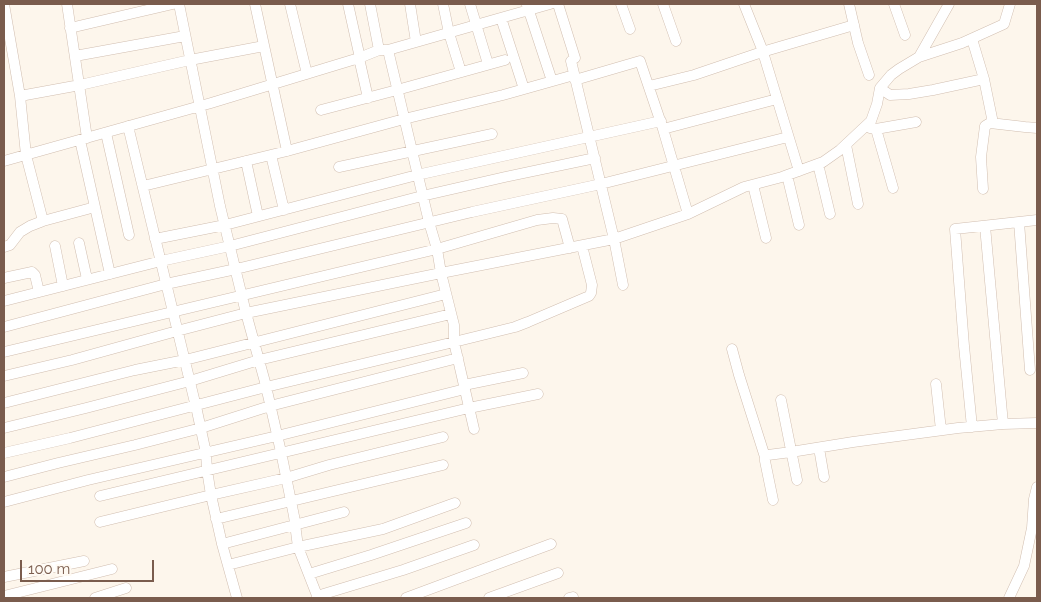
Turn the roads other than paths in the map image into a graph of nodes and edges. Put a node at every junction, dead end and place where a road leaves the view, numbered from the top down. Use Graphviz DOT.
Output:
graph roads {
  1 [pos="4,4"];
  2 [pos="67,4"];
  3 [pos="174,4"];
  4 [pos="179,4"];
  5 [pos="256,4"];
  6 [pos="290,4"];
  7 [pos="348,4"];
  8 [pos="370,4"];
  9 [pos="410,4"];
  10 [pos="443,4"];
  11 [pos="470,4"];
  12 [pos="550,4"];
  13 [pos="558,4"];
  14 [pos="621,4"];
  15 [pos="664,4"];
  16 [pos="744,4"];
  17 [pos="849,4"];
  18 [pos="894,4"];
  19 [pos="950,4"];
  20 [pos="1010,4"];
  21 [pos="527,7"];
  22 [pos="501,18"];
  23 [pos="476,25"];
  24 [pos="854,25"];
  25 [pos="70,28"];
  26 [pos="630,29"];
  27 [pos="449,33"];
  28 [pos="905,35"];
  29 [pos="185,36"];
  30 [pos="972,39"];
  31 [pos="676,41"];
  32 [pos="416,42"];
  33 [pos="264,46"];
  34 [pos="384,50"];
  35 [pos="762,52"];
  36 [pos="75,56"];
  37 [pos="919,57"];
  38 [pos="359,58"];
  39 [pos="190,60"];
  40 [pos="505,60"];
  41 [pos="488,64"];
  42 [pos="461,72"];
  43 [pos="307,74"];
  44 [pos="869,75"];
  45 [pos="575,77"];
  46 [pos="984,79"];
  47 [pos="552,82"];
  48 [pos="273,84"];
  49 [pos="80,85"];
  50 [pos="649,86"];
  51 [pos="880,88"];
  52 [pos="524,89"];
  53 [pos="398,90"];
  54 [pos="20,96"];
  55 [pos="368,98"];
  56 [pos="777,99"];
  57 [pos="199,106"];
  58 [pos="321,110"];
  59 [pos="404,119"];
  60 [pos="916,122"];
  61 [pos="993,124"];
  62 [pos="662,125"];
  63 [pos="128,126"];
  64 [pos="864,128"];
  65 [pos="1037,128"];
  66 [pos="876,129"];
  67 [pos="106,133"];
  68 [pos="492,134"];
  69 [pos="590,137"];
  70 [pos="788,137"];
  71 [pos="84,139"];
  72 [pos="846,145"];
  73 [pos="287,151"];
  74 [pos="412,152"];
  75 [pos="26,155"];
  76 [pos="272,155"];
  77 [pos="594,158"];
  78 [pos="4,161"];
  79 [pos="246,161"];
  80 [pos="818,164"];
  81 [pos="674,165"];
  82 [pos="339,167"];
  83 [pos="212,169"];
  84 [pos="799,171"];
  85 [pos="417,175"];
  86 [pos="787,175"];
  87 [pos="601,184"];
  88 [pos="753,185"];
  89 [pos="143,186"];
  90 [pos="893,188"];
  91 [pos="983,189"];
  92 [pos="422,196"];
  93 [pos="858,204"];
  94 [pos="95,207"];
  95 [pos="284,210"];
  96 [pos="688,214"];
  97 [pos="830,214"];
  98 [pos="258,216"];
  99 [pos="1037,220"];
  100 [pos="43,221"];
  101 [pos="428,222"];
  102 [pos="1019,222"];
  103 [pos="225,225"];
  104 [pos="799,225"];
  105 [pos="985,226"];
  106 [pos="129,235"];
  107 [pos="766,238"];
  108 [pos="155,239"];
  109 [pos="614,239"];
  110 [pos="79,243"];
  111 [pos="55,246"];
  112 [pos="230,246"];
  113 [pos="582,246"];
  114 [pos="4,247"];
  115 [pos="570,248"];
  116 [pos="437,249"];
  117 [pos="161,261"];
  118 [pos="236,269"];
  119 [pos="441,273"];
  120 [pos="110,274"];
  121 [pos="4,278"];
  122 [pos="87,280"];
  123 [pos="166,284"];
  124 [pos="623,285"];
  125 [pos="62,286"];
  126 [pos="39,292"];
  127 [pos="446,294"];
  128 [pos="242,295"];
  129 [pos="4,301"];
  130 [pos="174,311"];
  131 [pos="246,313"];
  132 [pos="451,314"];
  133 [pos="4,327"];
  134 [pos="177,331"];
  135 [pos="254,342"];
  136 [pos="454,342"];
  137 [pos="732,349"];
  138 [pos="4,352"];
  139 [pos="458,358"];
  140 [pos="185,360"];
  141 [pos="259,360"];
  142 [pos="1030,370"];
  143 [pos="522,373"];
  144 [pos="4,376"];
  145 [pos="190,381"];
  146 [pos="936,384"];
  147 [pos="266,387"];
  148 [pos="464,387"];
  149 [pos="538,394"];
  150 [pos="781,400"];
  151 [pos="4,403"];
  152 [pos="196,405"];
  153 [pos="270,406"];
  154 [pos="469,408"];
  155 [pos="1037,423"];
  156 [pos="1003,424"];
  157 [pos="972,427"];
  158 [pos="4,428"];
  159 [pos="201,428"];
  160 [pos="474,429"];
  161 [pos="941,430"];
  162 [pos="277,436"];
  163 [pos="443,437"];
  164 [pos="820,448"];
  165 [pos="281,452"];
  166 [pos="791,452"];
  167 [pos="4,453"];
  168 [pos="206,453"];
  169 [pos="765,458"];
  170 [pos="443,464"];
  171 [pos="207,470"];
  172 [pos="4,477"];
  173 [pos="824,477"];
  174 [pos="286,478"];
  175 [pos="797,480"];
  176 [pos="1037,487"];
  177 [pos="211,495"];
  178 [pos="100,496"];
  179 [pos="1036,499"];
  180 [pos="291,500"];
  181 [pos="773,500"];
  182 [pos="4,502"];
  183 [pos="455,503"];
  184 [pos="344,512"];
  185 [pos="216,519"];
  186 [pos="100,522"];
  187 [pos="466,523"];
  188 [pos="295,526"];
  189 [pos="222,544"];
  190 [pos="551,544"];
  191 [pos="474,545"];
  192 [pos="298,547"];
  193 [pos="84,561"];
  194 [pos="228,565"];
  195 [pos="112,569"];
  196 [pos="558,572"];
  197 [pos="309,574"];
  198 [pos="4,577"];
  199 [pos="126,588"];
  200 [pos="4,597"];
  201 [pos="318,597"];
  202 [pos="95,598"];
  203 [pos="237,598"];
  204 [pos="406,598"];
  205 [pos="489,598"];
  206 [pos="1010,598"];
  1 -- 54 [label="street"];
  2 -- 25 [label="street"];
  3 -- 25 [label="street"];
  4 -- 29 [label="street"];
  5 -- 33 [label="street"];
  6 -- 43 [label="street"];
  7 -- 38 [label="street"];
  8 -- 34 [label="street"];
  9 -- 32 [label="street"];
  10 -- 27 [label="street"];
  11 -- 23 [label="street"];
  12 -- 21 [label="street"];
  13 -- 45 [label="street"];
  14 -- 26 [label="street"];
  15 -- 31 [label="street"];
  16 -- 35 [label="street"];
  17 -- 24 [label="street"];
  18 -- 28 [label="street"];
  19 -- 37 [label="street"];
  20 -- 30 [label="street"];
  21 -- 22 [label="street"];
  21 -- 47 [label="street"];
  22 -- 23 [label="street"];
  22 -- 52 [label="street"];
  23 -- 27 [label="street"];
  23 -- 41 [label="street"];
  24 -- 35 [label="street"];
  24 -- 44 [label="street"];
  25 -- 36 [label="street"];
  27 -- 32 [label="street"];
  27 -- 42 [label="street"];
  29 -- 36 [label="street"];
  29 -- 39 [label="street"];
  30 -- 37 [label="street"];
  30 -- 46 [label="street"];
  32 -- 34 [label="street"];
  33 -- 39 [label="street"];
  33 -- 48 [label="street"];
  34 -- 38 [label="street"];
  34 -- 53 [label="street"];
  35 -- 50 [label="street"];
  35 -- 56 [label="street"];
  36 -- 49 [label="street"];
  37 -- 51 [label="street"];
  38 -- 43 [label="street"];
  38 -- 55 [label="street"];
  39 -- 49 [label="street"];
  39 -- 57 [label="street"];
  40 -- 41 [label="street"];
  41 -- 42 [label="street"];
  42 -- 53 [label="street"];
  43 -- 48 [label="street"];
  45 -- 47 [label="street"];
  45 -- 50 [label="street"];
  45 -- 69 [label="street"];
  46 -- 51 [label="street"];
  46 -- 61 [label="street"];
  47 -- 52 [label="street"];
  48 -- 57 [label="street"];
  48 -- 73 [label="street"];
  49 -- 54 [label="street"];
  49 -- 71 [label="street"];
  50 -- 62 [label="street"];
  51 -- 64 [label="street"];
  52 -- 59 [label="street"];
  53 -- 55 [label="street"];
  53 -- 59 [label="street"];
  54 -- 75 [label="street"];
  55 -- 58 [label="street"];
  56 -- 62 [label="street"];
  56 -- 70 [label="street"];
  57 -- 63 [label="street"];
  57 -- 83 [label="street"];
  59 -- 73 [label="street"];
  59 -- 74 [label="street"];
  60 -- 66 [label="street"];
  61 -- 65 [label="street"];
  61 -- 91 [label="street"];
  62 -- 69 [label="street"];
  62 -- 81 [label="street"];
  63 -- 67 [label="street"];
  63 -- 89 [label="street"];
  64 -- 66 [label="street"];
  64 -- 72 [label="street"];
  66 -- 90 [label="street"];
  67 -- 71 [label="street"];
  67 -- 106 [label="street"];
  68 -- 74 [label="street"];
  69 -- 77 [label="street"];
  69 -- 85 [label="street"];
  70 -- 81 [label="street"];
  70 -- 84 [label="street"];
  71 -- 75 [label="street"];
  71 -- 94 [label="street"];
  72 -- 80 [label="street"];
  72 -- 93 [label="street"];
  73 -- 76 [label="street"];
  74 -- 82 [label="street"];
  74 -- 85 [label="street"];
  75 -- 78 [label="street"];
  75 -- 100 [label="street"];
  76 -- 79 [label="street"];
  76 -- 95 [label="street"];
  77 -- 87 [label="street"];
  77 -- 92 [label="street"];
  79 -- 83 [label="street"];
  79 -- 98 [label="street"];
  80 -- 84 [label="street"];
  80 -- 97 [label="street"];
  81 -- 87 [label="street"];
  81 -- 96 [label="street"];
  83 -- 89 [label="street"];
  83 -- 103 [label="street"];
  84 -- 86 [label="street"];
  85 -- 92 [label="street"];
  85 -- 95 [label="street"];
  86 -- 88 [label="street"];
  86 -- 104 [label="street"];
  87 -- 101 [label="street"];
  87 -- 109 [label="street"];
  88 -- 96 [label="street"];
  88 -- 107 [label="street"];
  89 -- 108 [label="street"];
  92 -- 101 [label="street"];
  92 -- 112 [label="street"];
  94 -- 100 [label="street"];
  94 -- 120 [label="street"];
  95 -- 98 [label="street"];
  96 -- 109 [label="street"];
  98 -- 103 [label="street"];
  99 -- 102 [label="street"];
  100 -- 114 [label="street"];
  101 -- 116 [label="street"];
  101 -- 118 [label="street"];
  102 -- 105 [label="street"];
  102 -- 142 [label="street"];
  103 -- 108 [label="street"];
  103 -- 112 [label="street"];
  105 -- 156 [label="street"];
  105 -- 157 [label="street"];
  108 -- 117 [label="street"];
  109 -- 113 [label="street"];
  109 -- 124 [label="street"];
  110 -- 122 [label="street"];
  111 -- 125 [label="street"];
  112 -- 117 [label="street"];
  112 -- 118 [label="street"];
  113 -- 115 [label="street"];
  113 -- 136 [label="street"];
  115 -- 116 [label="street"];
  115 -- 119 [label="street"];
  116 -- 119 [label="street"];
  116 -- 128 [label="street"];
  117 -- 120 [label="street"];
  117 -- 123 [label="street"];
  118 -- 123 [label="street"];
  118 -- 128 [label="street"];
  119 -- 127 [label="street"];
  119 -- 131 [label="street"];
  120 -- 122 [label="street"];
  121 -- 126 [label="street"];
  122 -- 125 [label="street"];
  123 -- 130 [label="street"];
  123 -- 133 [label="street"];
  125 -- 126 [label="street"];
  126 -- 129 [label="street"];
  127 -- 132 [label="street"];
  127 -- 135 [label="street"];
  128 -- 130 [label="street"];
  128 -- 131 [label="street"];
  130 -- 134 [label="street"];
  130 -- 138 [label="street"];
  131 -- 134 [label="street"];
  131 -- 135 [label="street"];
  132 -- 136 [label="street"];
  132 -- 141 [label="street"];
  134 -- 140 [label="street"];
  134 -- 144 [label="street"];
  135 -- 140 [label="street"];
  135 -- 141 [label="street"];
  136 -- 139 [label="street"];
  136 -- 147 [label="street"];
  137 -- 169 [label="street"];
  139 -- 148 [label="street"];
  139 -- 153 [label="street"];
  140 -- 145 [label="street"];
  140 -- 151 [label="street"];
  141 -- 145 [label="street"];
  141 -- 147 [label="street"];
  143 -- 148 [label="street"];
  145 -- 152 [label="street"];
  145 -- 158 [label="street"];
  146 -- 161 [label="street"];
  147 -- 152 [label="street"];
  147 -- 153 [label="street"];
  148 -- 154 [label="street"];
  148 -- 162 [label="street"];
  149 -- 154 [label="street"];
  150 -- 166 [label="street"];
  152 -- 159 [label="street"];
  152 -- 167 [label="street"];
  153 -- 159 [label="street"];
  153 -- 162 [label="street"];
  154 -- 160 [label="street"];
  154 -- 165 [label="street"];
  155 -- 156 [label="street"];
  156 -- 157 [label="street"];
  157 -- 161 [label="street"];
  159 -- 168 [label="street"];
  159 -- 172 [label="street"];
  161 -- 164 [label="street"];
  162 -- 165 [label="street"];
  162 -- 168 [label="street"];
  163 -- 174 [label="street"];
  164 -- 166 [label="street"];
  164 -- 173 [label="street"];
  165 -- 171 [label="street"];
  165 -- 174 [label="street"];
  166 -- 169 [label="street"];
  166 -- 175 [label="street"];
  168 -- 171 [label="street"];
  168 -- 182 [label="street"];
  169 -- 181 [label="street"];
  170 -- 180 [label="street"];
  171 -- 177 [label="street"];
  171 -- 178 [label="street"];
  174 -- 177 [label="street"];
  174 -- 180 [label="street"];
  176 -- 179 [label="street"];
  177 -- 185 [label="street"];
  177 -- 186 [label="street"];
  179 -- 206 [label="street"];
  180 -- 185 [label="street"];
  180 -- 188 [label="street"];
  183 -- 192 [label="street"];
  184 -- 188 [label="street"];
  185 -- 189 [label="street"];
  187 -- 197 [label="street"];
  188 -- 189 [label="street"];
  188 -- 192 [label="street"];
  189 -- 194 [label="street"];
  190 -- 204 [label="street"];
  191 -- 201 [label="street"];
  192 -- 194 [label="street"];
  192 -- 197 [label="street"];
  193 -- 198 [label="street"];
  194 -- 203 [label="street"];
  195 -- 200 [label="street"];
  196 -- 205 [label="street"];
  197 -- 201 [label="street"];
  199 -- 202 [label="street"];
}
